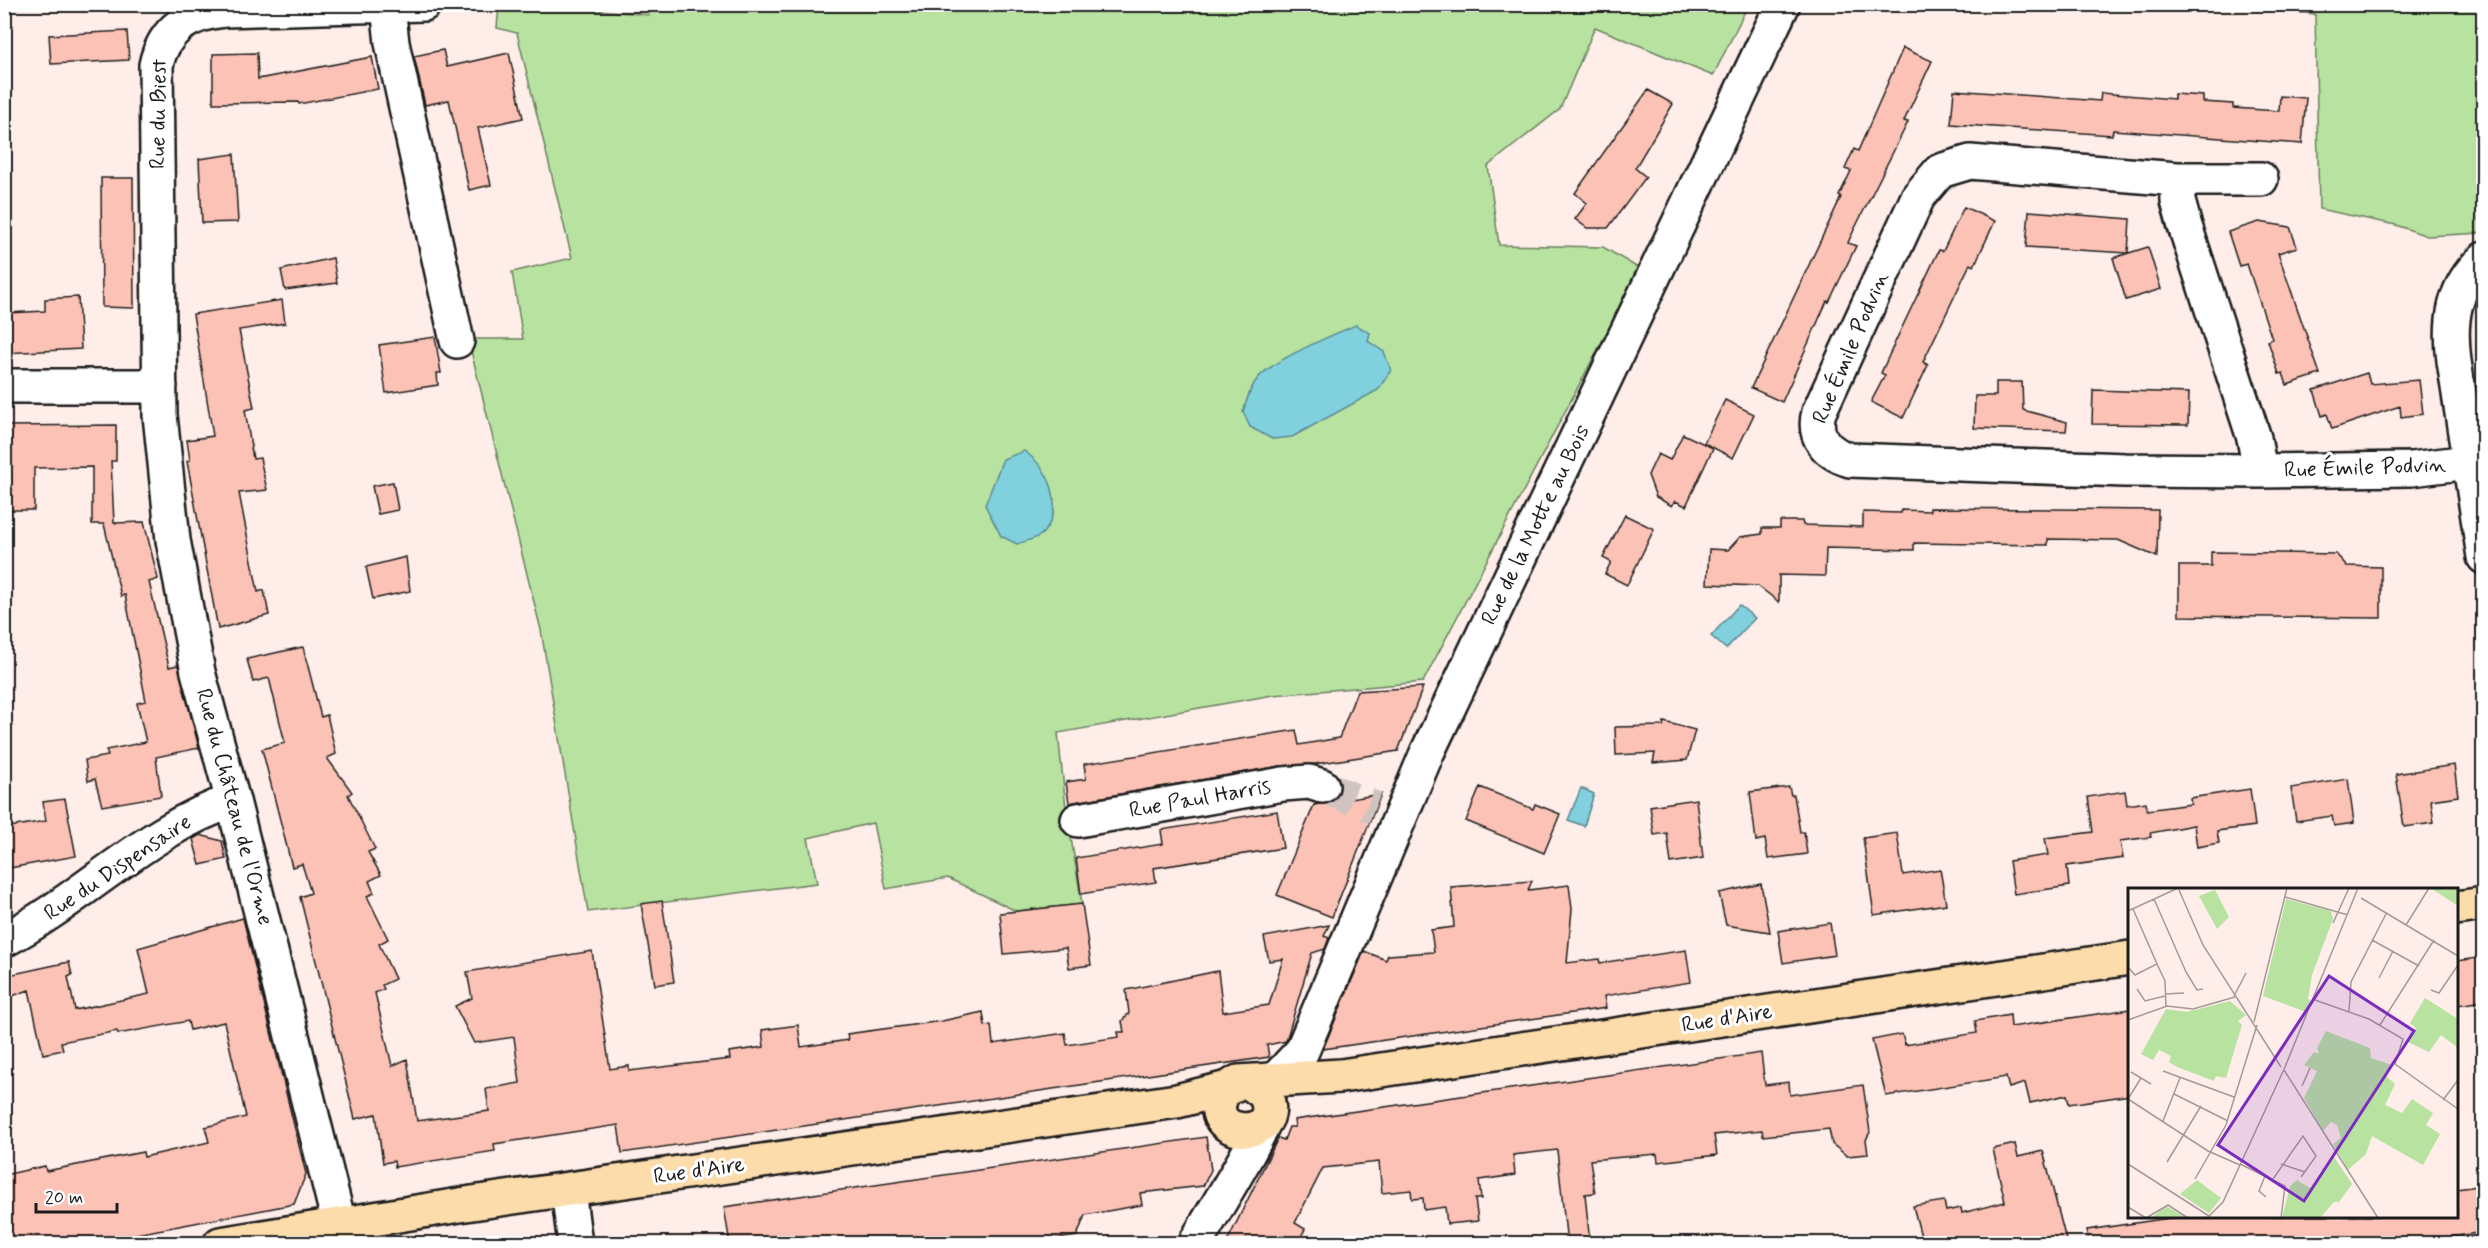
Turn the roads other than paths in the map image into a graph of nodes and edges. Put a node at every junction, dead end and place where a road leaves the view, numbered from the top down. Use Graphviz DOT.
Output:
graph roads {
  1 [pos="424,4"];
  2 [pos="1783,4"];
  3 [pos="388,6"];
  4 [pos="2177,179"];
  5 [pos="2262,179"];
  6 [pos="2484,259"];
  7 [pos="457,341"];
  8 [pos="4,386"];
  9 [pos="160,386"];
  10 [pos="2469,462"];
  11 [pos="2260,471"];
  12 [pos="2484,557"];
  13 [pos="1322,786"];
  14 [pos="233,801"];
  15 [pos="1078,820"];
  16 [pos="2484,904"];
  17 [pos="2458,908"];
  18 [pos="4,940"];
  19 [pos="2128,958"];
  20 [pos="1270,1092"];
  21 [pos="568,1190"];
  22 [pos="339,1223"];
  23 [pos="220,1244"];
  24 [pos="574,1244"];
  25 [pos="1196,1244"];
  1 -- 3 [label="street, Rue du Biest"];
  2 -- 20 [label="street, Rue de la Motte au Bois"];
  3 -- 7 [label="street"];
  3 -- 9 [label="street, Rue du Biest"];
  4 -- 5 [label="street, Rue Émile Podvin"];
  4 -- 11 [label="street, Rue Émile Podvin"];
  4 -- 11 [label="street, Rue Émile Podvin"];
  6 -- 10 [label="street"];
  8 -- 9 [label="street"];
  9 -- 14 [label="street, Rue du Château de l'Orme"];
  10 -- 11 [label="street, Rue Émile Podvin"];
  10 -- 12 [label="street"];
  13 -- 15 [label="street, Rue Paul Harris"];
  14 -- 18 [label="street, Rue du Dispensaire"];
  14 -- 22 [label="street, Rue du Château de l'Orme"];
  16 -- 17 [label="main road"];
  19 -- 20 [label="main road, Rue d'Aire"];
  20 -- 21 [label="main road, Rue d'Aire"];
  20 -- 25 [label="street"];
  21 -- 22 [label="main road, Rue d'Aire"];
  21 -- 24 [label="street"];
  22 -- 23 [label="main road, Rue d'Aire"];
}
